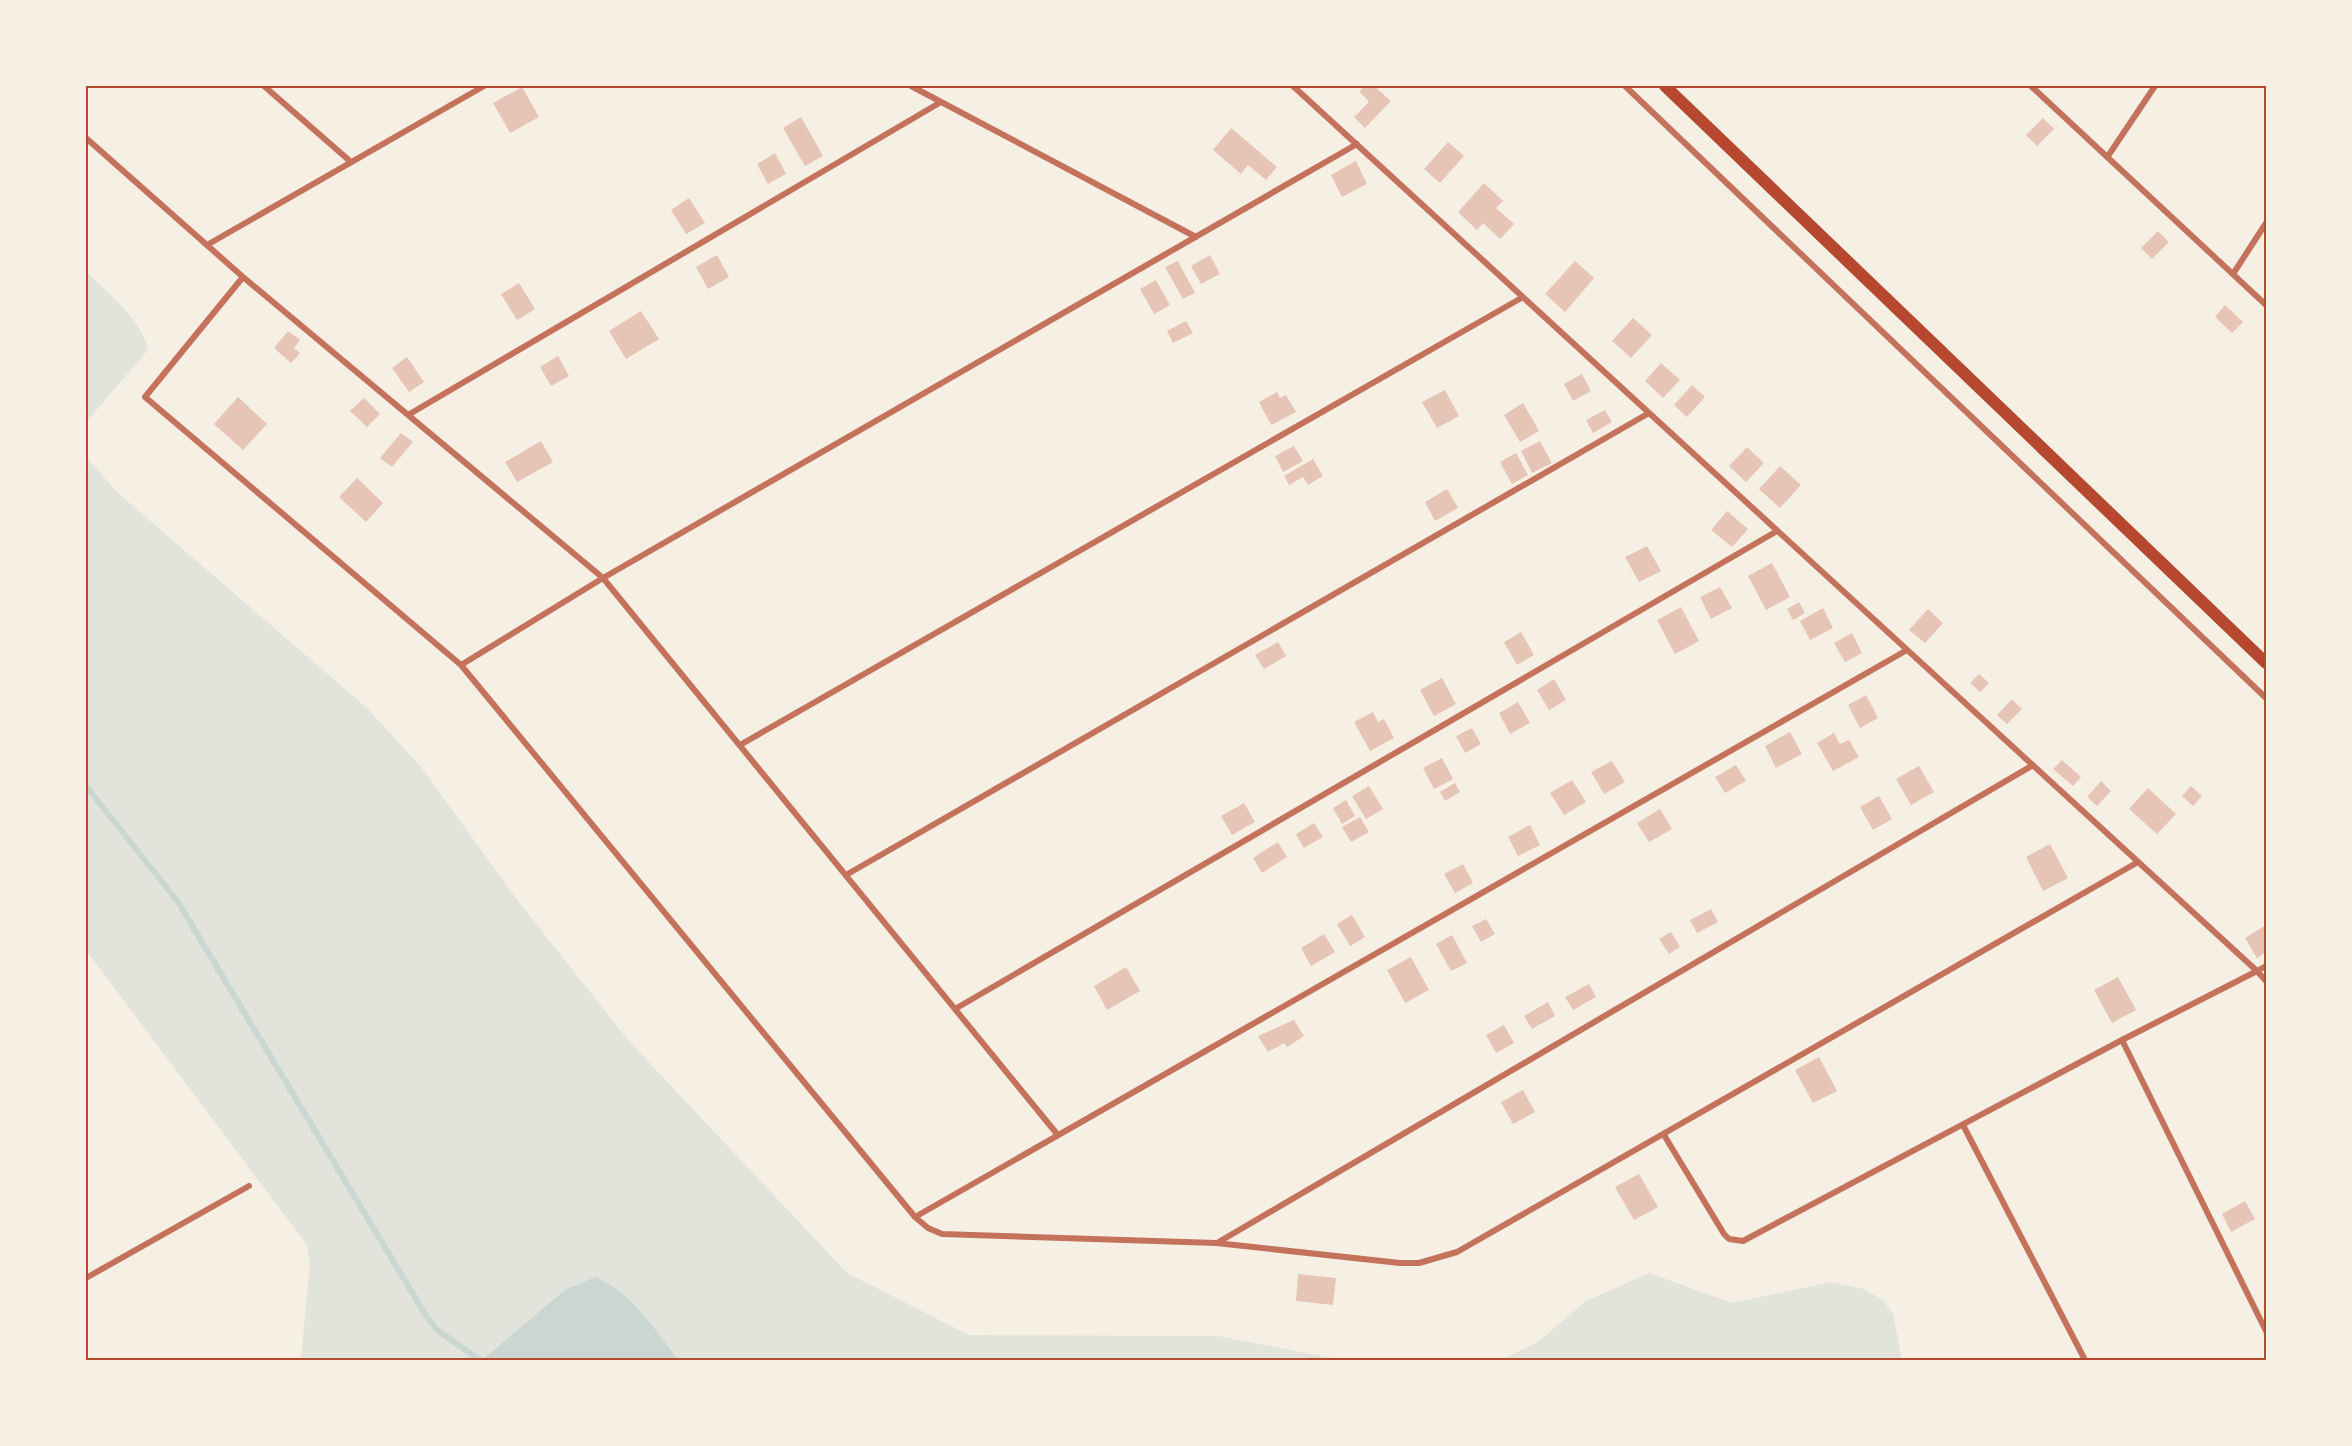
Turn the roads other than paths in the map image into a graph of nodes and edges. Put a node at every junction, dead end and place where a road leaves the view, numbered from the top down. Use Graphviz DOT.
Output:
graph roads {
  1 [pos="264,86"];
  2 [pos="484,86"];
  3 [pos="910,86"];
  4 [pos="1293,86"];
  5 [pos="1625,86"];
  6 [pos="1665,86"];
  7 [pos="2031,86"];
  8 [pos="2155,86"];
  9 [pos="941,102"];
  10 [pos="86,138"];
  11 [pos="1357,144"];
  12 [pos="2108,156"];
  13 [pos="351,162"];
  14 [pos="2266,223"];
  15 [pos="1196,237"];
  16 [pos="207,245"];
  17 [pos="2233,274"];
  18 [pos="243,277"];
  19 [pos="1523,297"];
  20 [pos="2266,305"];
  21 [pos="1649,413"];
  22 [pos="408,415"];
  23 [pos="1777,531"];
  24 [pos="603,578"];
  25 [pos="1907,650"];
  26 [pos="2266,663"];
  27 [pos="461,665"];
  28 [pos="2266,698"];
  29 [pos="740,745"];
  30 [pos="2033,765"];
  31 [pos="2138,862"];
  32 [pos="846,875"];
  33 [pos="2266,966"];
  34 [pos="2257,971"];
  35 [pos="2266,981"];
  36 [pos="955,1009"];
  37 [pos="2121,1040"];
  38 [pos="1964,1125"];
  39 [pos="1057,1134"];
  40 [pos="1664,1135"];
  41 [pos="249,1186"];
  42 [pos="915,1217"];
  43 [pos="1216,1243"];
  44 [pos="86,1278"];
  45 [pos="2266,1331"];
  46 [pos="2085,1360"];
  1 -- 13 [label="street"];
  2 -- 13 [label="street"];
  3 -- 9 [label="street"];
  4 -- 11 [label="street"];
  5 -- 28 [label="street"];
  6 -- 26 [label="main road"];
  7 -- 12 [label="street"];
  8 -- 12 [label="street"];
  9 -- 15 [label="street"];
  9 -- 22 [label="street"];
  10 -- 16 [label="street"];
  11 -- 15 [label="street"];
  11 -- 19 [label="street"];
  12 -- 17 [label="street"];
  13 -- 16 [label="street"];
  14 -- 17 [label="street"];
  15 -- 24 [label="street"];
  16 -- 18 [label="street"];
  17 -- 20 [label="street"];
  18 -- 22 [label="street"];
  18 -- 27 [label="street"];
  19 -- 21 [label="street"];
  19 -- 29 [label="street"];
  21 -- 23 [label="street"];
  21 -- 32 [label="street"];
  22 -- 24 [label="street"];
  23 -- 25 [label="street"];
  23 -- 36 [label="street"];
  24 -- 27 [label="street"];
  24 -- 29 [label="street"];
  25 -- 30 [label="street"];
  25 -- 39 [label="street"];
  27 -- 42 [label="street"];
  29 -- 32 [label="street"];
  30 -- 31 [label="street"];
  30 -- 43 [label="street"];
  31 -- 34 [label="street"];
  31 -- 40 [label="street"];
  32 -- 36 [label="street"];
  33 -- 34 [label="street"];
  34 -- 35 [label="street"];
  34 -- 37 [label="street"];
  36 -- 39 [label="street"];
  37 -- 38 [label="street"];
  37 -- 45 [label="street"];
  38 -- 40 [label="street"];
  38 -- 46 [label="street"];
  39 -- 42 [label="street"];
  40 -- 43 [label="street"];
  41 -- 44 [label="street"];
  42 -- 43 [label="street"];
}
